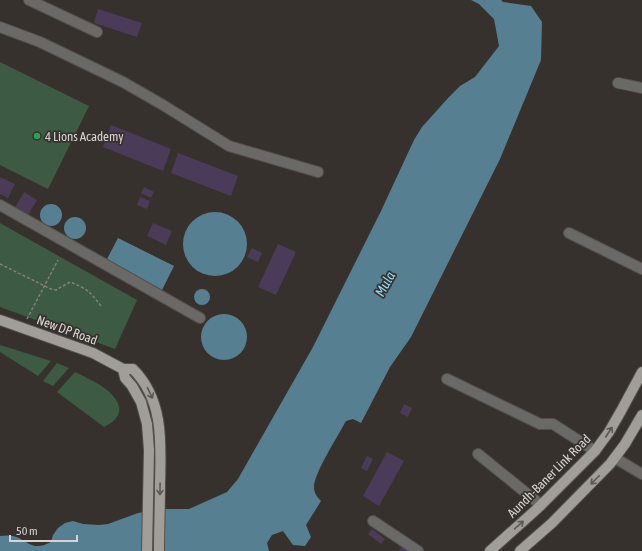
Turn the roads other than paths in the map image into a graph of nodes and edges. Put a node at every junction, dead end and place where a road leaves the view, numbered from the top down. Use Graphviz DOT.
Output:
graph roads {
  1 [pos="29,0"];
  2 [pos="0,27"];
  3 [pos="97,32"];
  4 [pos="618,83"];
  5 [pos="642,88"];
  6 [pos="318,172"];
  7 [pos="0,205"];
  8 [pos="569,233"];
  9 [pos="642,269"];
  10 [pos="200,318"];
  11 [pos="0,320"];
  12 [pos="123,369"];
  13 [pos="642,372"];
  14 [pos="447,379"];
  15 [pos="642,415"];
  16 [pos="595,451"];
  17 [pos="478,454"];
  18 [pos="615,458"];
  19 [pos="642,474"];
  20 [pos="541,505"];
  21 [pos="373,521"];
  22 [pos="146,551"];
  23 [pos="158,551"];
  24 [pos="418,551"];
  25 [pos="490,551"];
  26 [pos="520,551"];
  1 -- 3 [label="street"];
  2 -- 6 [label="street"];
  4 -- 5 [label="street"];
  7 -- 10 [label="street"];
  8 -- 9 [label="street"];
  11 -- 12 [label="main road, New DP Road"];
  12 -- 22 [label="main road"];
  12 -- 23 [label="main road, New DP Road, one-way"];
  16 -- 13 [label="main road, Aundh-Baner Link Road, one-way"];
  14 -- 16 [label="street"];
  15 -- 18 [label="main road"];
  16 -- 20 [label="main road, Aundh-Baner Link Road"];
  17 -- 20 [label="street"];
  18 -- 19 [label="street"];
  18 -- 26 [label="main road, one-way"];
  25 -- 20 [label="main road, Aundh-Baner Link Road, one-way"];
  21 -- 24 [label="street"];
}
